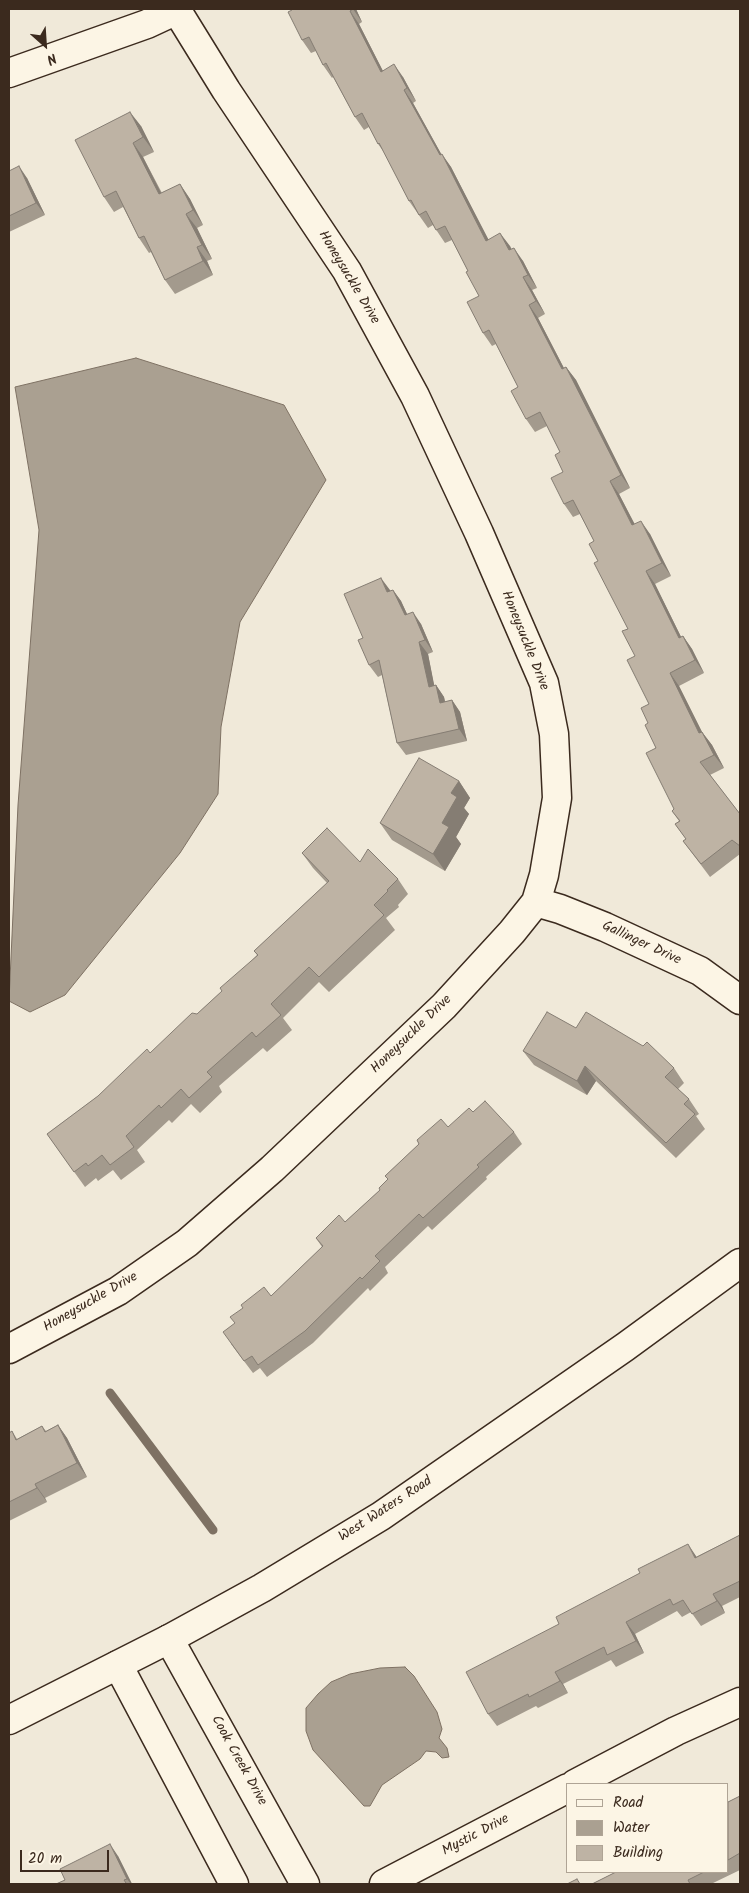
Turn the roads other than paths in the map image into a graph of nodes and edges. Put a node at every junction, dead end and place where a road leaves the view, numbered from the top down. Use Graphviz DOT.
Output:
graph roads {
  1 [pos="176,9"];
  2 [pos="9,73"];
  3 [pos="536,902"];
  4 [pos="740,1000"];
  5 [pos="740,1263"];
  6 [pos="9,1349"];
  7 [pos="169,1638"];
  8 [pos="118,1665"];
  9 [pos="740,1702"];
  10 [pos="9,1720"];
  11 [pos="576,1783"];
  12 [pos="566,1789"];
  13 [pos="234,1884"];
  14 [pos="305,1884"];
  15 [pos="384,1884"];
  1 -- 2 [label="street"];
  1 -- 3 [label="street, Honeysuckle Drive"];
  3 -- 4 [label="street, Gallinger Drive"];
  3 -- 6 [label="street, Honeysuckle Drive"];
  5 -- 7 [label="street, West Waters Road"];
  7 -- 8 [label="street, West Waters Road"];
  7 -- 14 [label="street, Cook Creek Drive"];
  8 -- 10 [label="street, West Waters Road"];
  8 -- 13 [label="street"];
  9 -- 11 [label="street"];
  12 -- 15 [label="street, Mystic Drive"];
}
